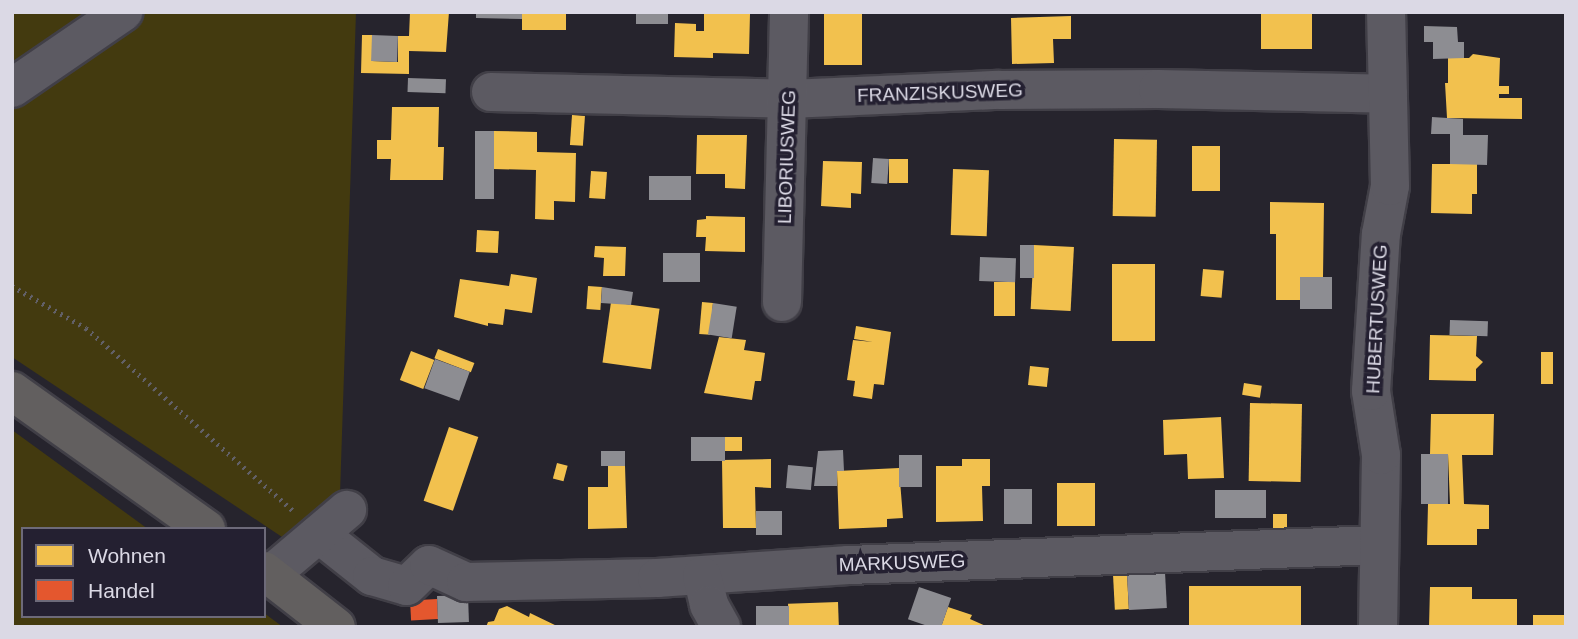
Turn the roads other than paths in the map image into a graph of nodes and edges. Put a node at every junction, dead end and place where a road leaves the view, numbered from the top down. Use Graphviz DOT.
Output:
graph roads {
  1 [pos="123,12"];
  2 [pos="789,12"];
  3 [pos="1385,12"];
  4 [pos="12,88"];
  5 [pos="491,92"];
  6 [pos="1388,94"];
  7 [pos="789,99"];
  8 [pos="782,302"];
  9 [pos="12,391"];
  10 [pos="203,527"];
  11 [pos="1379,545"];
  12 [pos="267,573"];
  13 [pos="702,576"];
  14 [pos="336,627"];
  15 [pos="721,627"];
  16 [pos="1378,627"];
  1 -- 4 [label="street"];
  2 -- 7 [label="street, LIBORIUSWEG"];
  3 -- 6 [label="street, HUBERTUSWEG"];
  5 -- 7 [label="street, FRANZISKUSWEG"];
  6 -- 7 [label="street, FRANZISKUSWEG"];
  6 -- 11 [label="street, HUBERTUSWEG"];
  7 -- 8 [label="street, LIBORIUSWEG"];
  9 -- 10 [label="main road"];
  11 -- 13 [label="street, MARKUSWEG"];
  11 -- 16 [label="street, HUBERTUSWEG"];
  12 -- 13 [label="street, MARKUSWEG"];
  12 -- 14 [label="main road"];
  13 -- 15 [label="street"];
}
